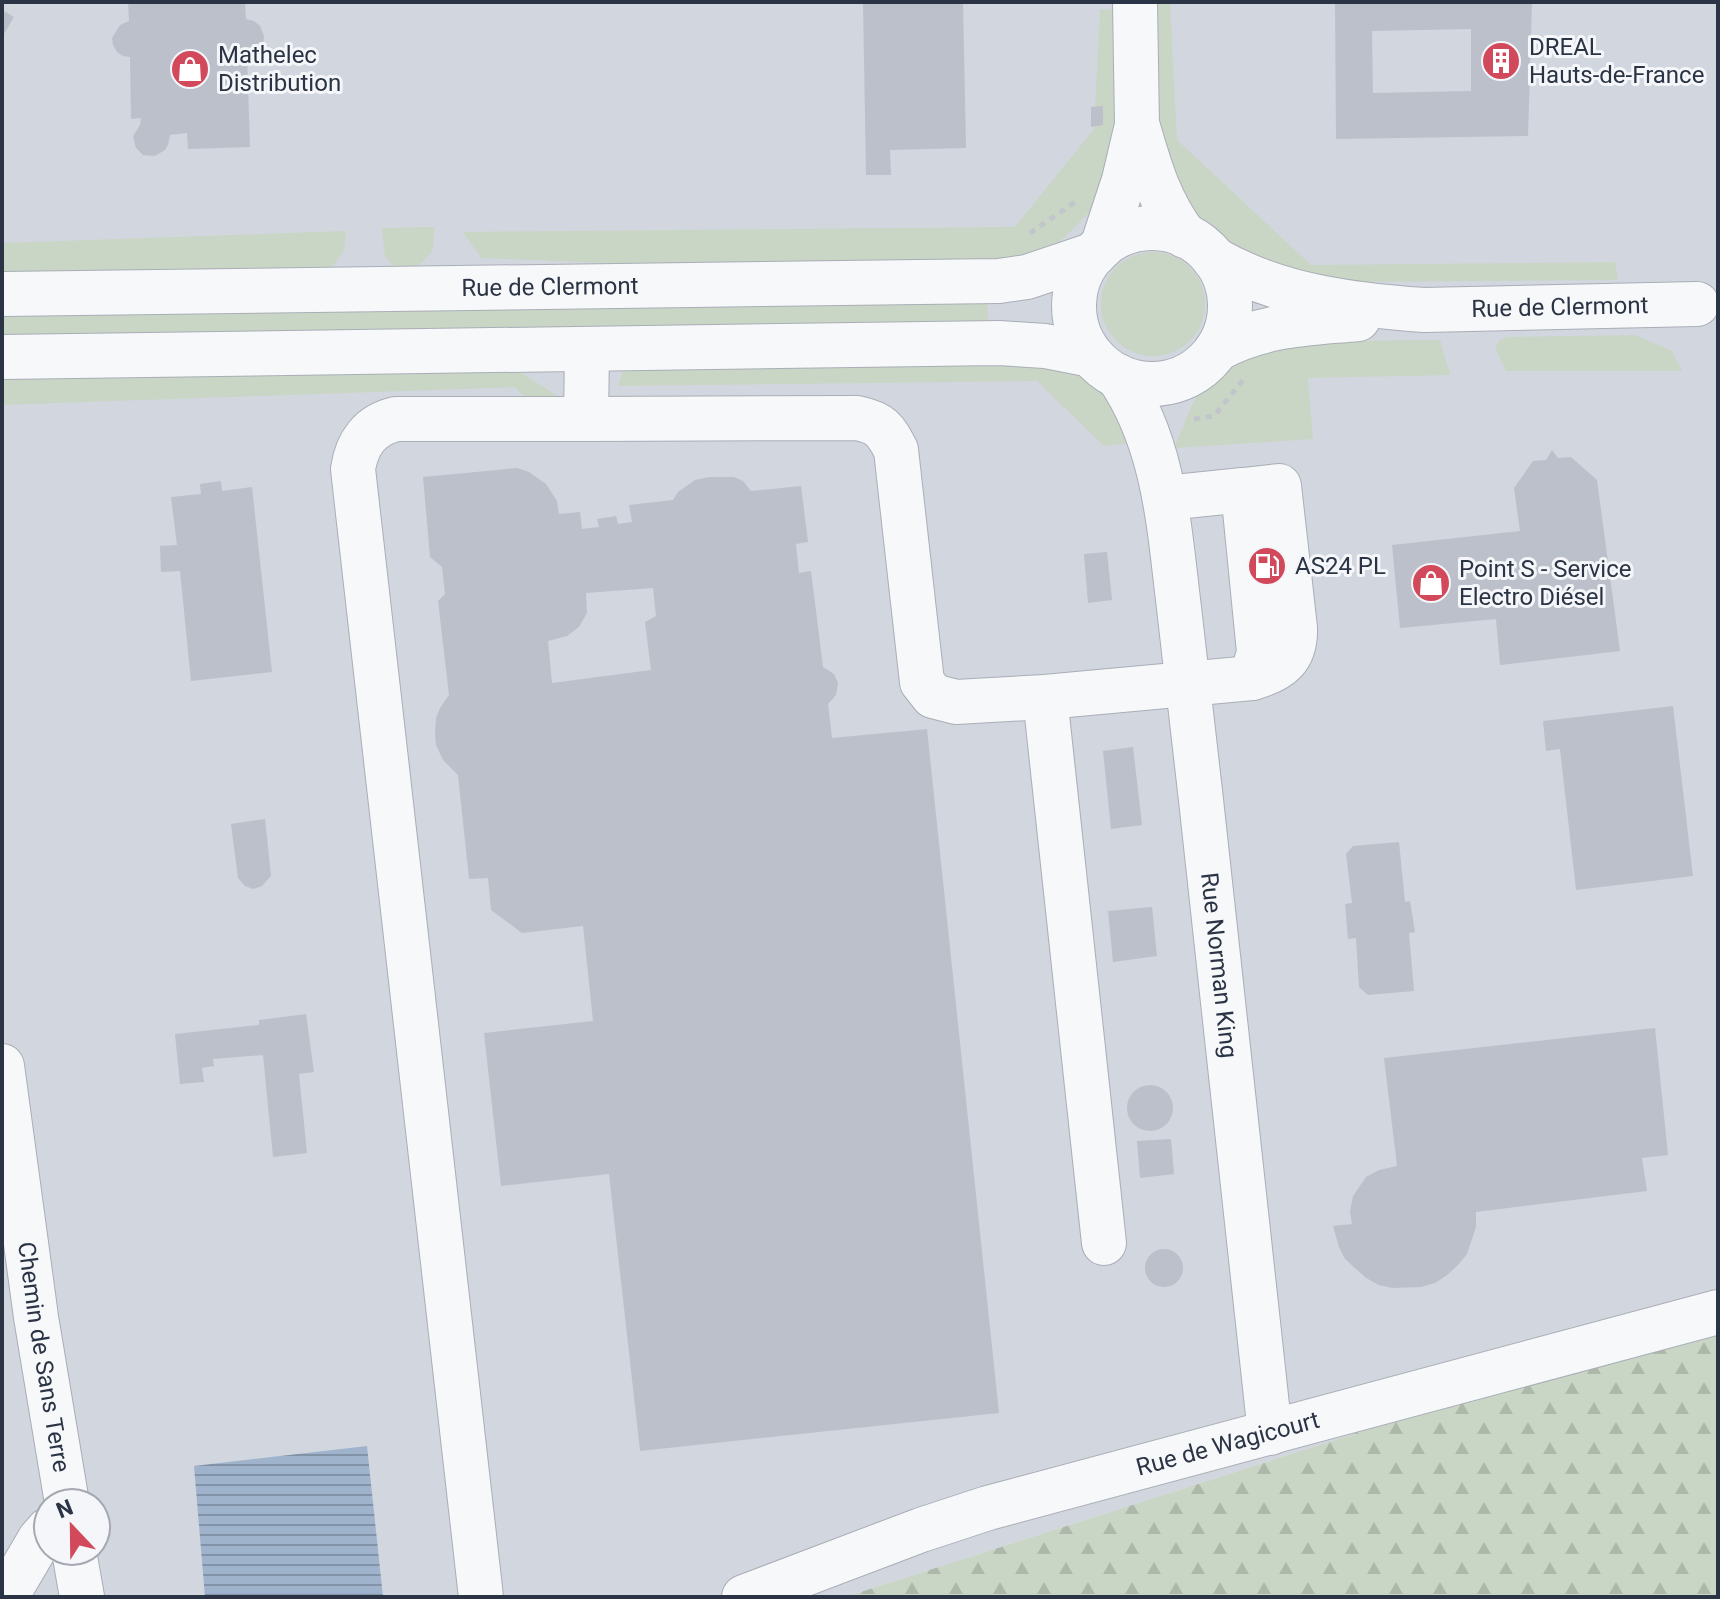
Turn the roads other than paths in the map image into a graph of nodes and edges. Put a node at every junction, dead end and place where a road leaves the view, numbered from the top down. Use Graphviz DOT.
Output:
graph roads {
  1 [pos="1135,2"];
  2 [pos="1137,125"];
  3 [pos="1199,247"];
  4 [pos="1098,250"];
  5 [pos="2,294"];
  6 [pos="1697,304"];
  7 [pos="1424,310"];
  8 [pos="587,350"];
  9 [pos="2,357"];
  10 [pos="1205,360"];
  11 [pos="1104,365"];
  12 [pos="586,419"];
  13 [pos="1166,498"];
  14 [pos="1188,684"];
  15 [pos="1045,697"];
  16 [pos="2,1066"];
  17 [pos="1104,1243"];
  18 [pos="1718,1312"];
  19 [pos="1270,1433"];
  20 [pos="64,1487"];
  21 [pos="32,1553"];
  22 [pos="77,1567"];
  23 [pos="6,1597"];
  24 [pos="82,1597"];
  25 [pos="481,1597"];
  26 [pos="744,1597"];
  1 -- 2 [label="street"];
  2 -- 3 [label="street"];
  2 -- 4 [label="street"];
  3 -- 4 [label="street"];
  3 -- 7 [label="street, Rue de Clermont"];
  3 -- 10 [label="street"];
  4 -- 5 [label="street, Rue de Clermont"];
  4 -- 11 [label="street"];
  6 -- 7 [label="street, Rue de Clermont"];
  7 -- 10 [label="street, Rue de Clermont"];
  8 -- 9 [label="street"];
  8 -- 11 [label="street"];
  8 -- 12 [label="street"];
  10 -- 11 [label="street"];
  10 -- 13 [label="street, Rue Norman King"];
  11 -- 13 [label="street, Rue Norman King"];
  12 -- 15 [label="street"];
  12 -- 25 [label="street"];
  13 -- 14 [label="street, Rue Norman King"];
  13 -- 14 [label="street"];
  14 -- 15 [label="street"];
  14 -- 19 [label="street, Rue Norman King"];
  15 -- 17 [label="street"];
  16 -- 20 [label="street, Chemin de Sans Terre"];
  18 -- 19 [label="street, Rue de Wagicourt"];
  19 -- 26 [label="street, Rue de Wagicourt"];
  21 -- 23 [label="street"];
  22 -- 24 [label="street"];
}
